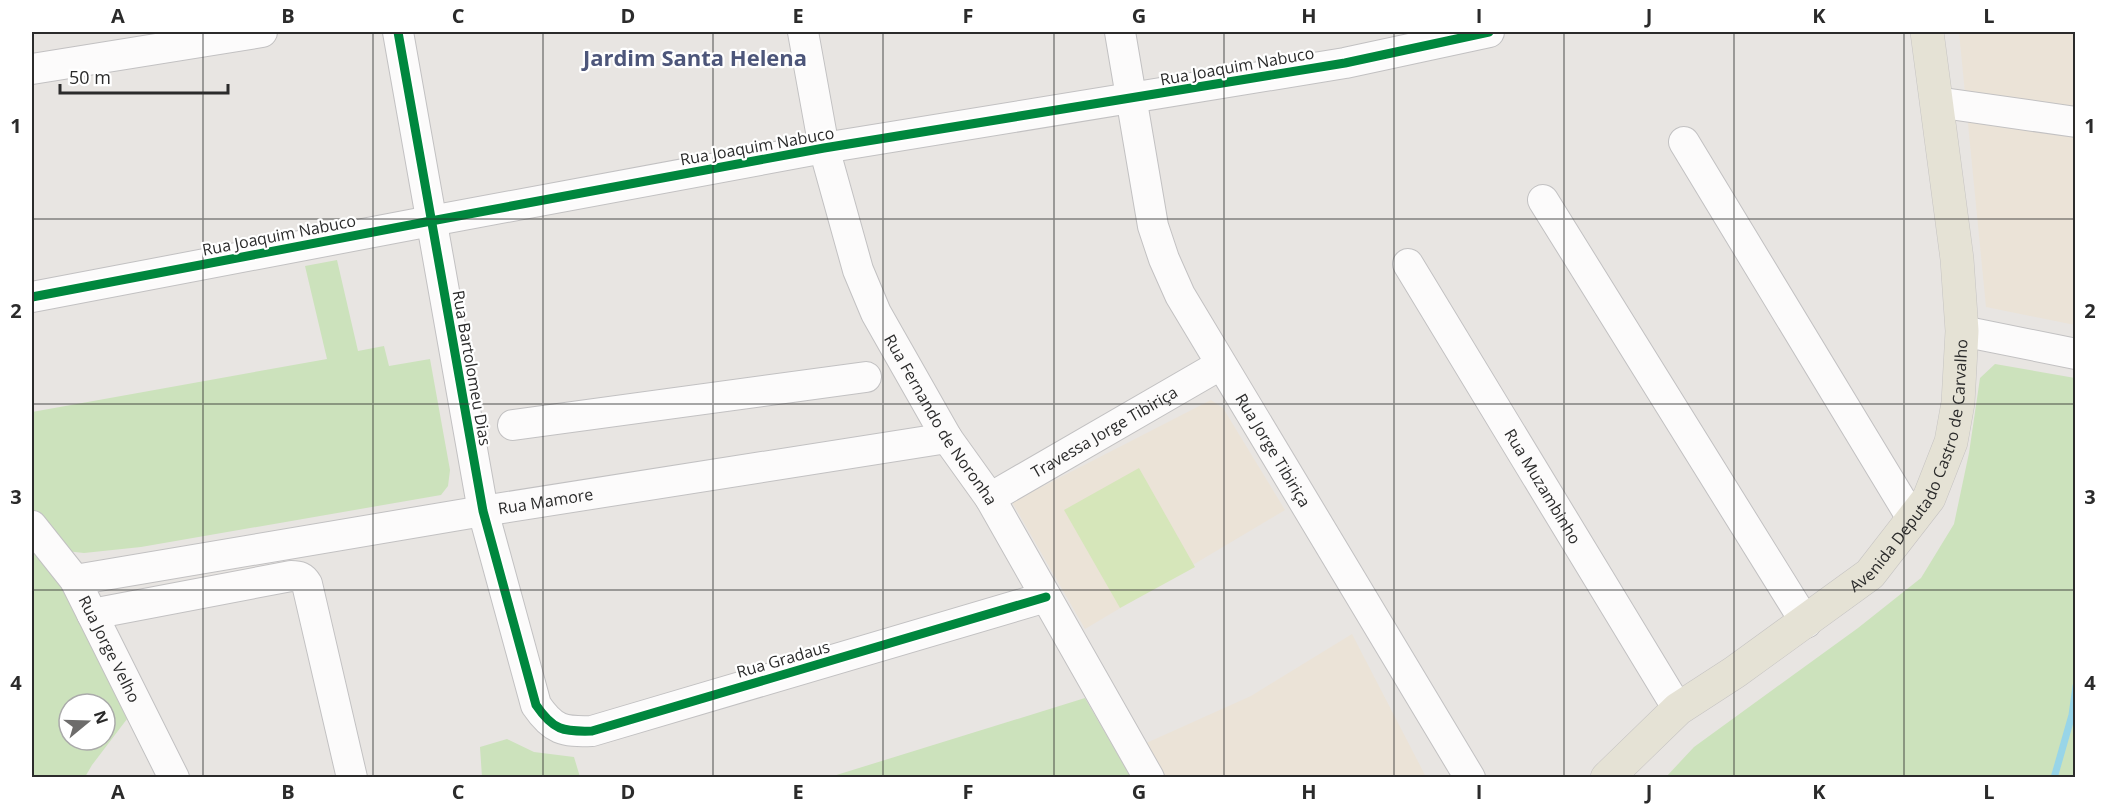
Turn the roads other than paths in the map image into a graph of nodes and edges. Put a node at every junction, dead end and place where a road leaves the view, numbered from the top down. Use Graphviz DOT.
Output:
graph roads {
  1 [pos="262,32"];
  2 [pos="398,32"];
  3 [pos="803,32"];
  4 [pos="1120,32"];
  5 [pos="1927,32"];
  6 [pos="1478,33"];
  7 [pos="32,69"];
  8 [pos="1132,99"];
  9 [pos="1936,102"];
  10 [pos="2076,122"];
  11 [pos="1684,142"];
  12 [pos="824,148"];
  13 [pos="1543,201"];
  14 [pos="431,221"];
  15 [pos="1408,264"];
  16 [pos="32,297"];
  17 [pos="1962,331"];
  18 [pos="2076,354"];
  19 [pos="1220,365"];
  20 [pos="866,377"];
  21 [pos="513,425"];
  22 [pos="947,438"];
  23 [pos="990,498"];
  24 [pos="483,511"];
  25 [pos="1913,520"];
  26 [pos="32,526"];
  27 [pos="75,580"];
  28 [pos="1046,597"];
  29 [pos="92,614"];
  30 [pos="1806,623"];
  31 [pos="536,705"];
  32 [pos="1678,709"];
  33 [pos="174,777"];
  34 [pos="352,777"];
  35 [pos="1149,777"];
  36 [pos="1470,777"];
  37 [pos="1607,777"];
  1 -- 7 [label="street"];
  2 -- 14 [label="street, Rua Bartolomeu Dias"];
  3 -- 12 [label="street, Rua Fernando de Noronha"];
  4 -- 8 [label="street, Rua Jorge Tibiriça"];
  5 -- 9 [label="main road, Avenida Deputado Castro de Carvalho"];
  6 -- 8 [label="street, Rua Joaquim Nabuco"];
  8 -- 12 [label="street, Rua Joaquim Nabuco"];
  8 -- 19 [label="street, Rua Jorge Tibiriça"];
  9 -- 10 [label="street"];
  9 -- 17 [label="main road, Avenida Deputado Castro de Carvalho"];
  11 -- 25 [label="street"];
  12 -- 14 [label="street, Rua Joaquim Nabuco"];
  12 -- 22 [label="street, Rua Fernando de Noronha"];
  13 -- 30 [label="street"];
  14 -- 16 [label="street, Rua Joaquim Nabuco"];
  14 -- 24 [label="street, Rua Bartolomeu Dias"];
  15 -- 32 [label="street, Rua Muzambinho"];
  17 -- 18 [label="street"];
  17 -- 25 [label="main road, Avenida Deputado Castro de Carvalho"];
  19 -- 23 [label="street, Travessa Jorge Tibiriça"];
  19 -- 36 [label="street, Rua Jorge Tibiriça"];
  20 -- 21 [label="street"];
  22 -- 23 [label="street, Rua Fernando de Noronha"];
  22 -- 24 [label="street, Rua Mamore"];
  23 -- 28 [label="street, Rua Fernando de Noronha"];
  24 -- 27 [label="street, Rua Mamore"];
  24 -- 31 [label="street, Rua Bartolomeu Dias"];
  25 -- 30 [label="main road, Avenida Deputado Castro de Carvalho"];
  26 -- 27 [label="street, Rua Jorge Velho"];
  27 -- 29 [label="street, Rua Jorge Velho"];
  28 -- 31 [label="street, Rua Gradaus"];
  28 -- 35 [label="street, Rua Fernando de Noronha"];
  29 -- 33 [label="street, Rua Jorge Velho"];
  29 -- 34 [label="street"];
  30 -- 32 [label="main road, Avenida Deputado Castro de Carvalho"];
  32 -- 37 [label="main road, Avenida Deputado Castro de Carvalho"];
}
